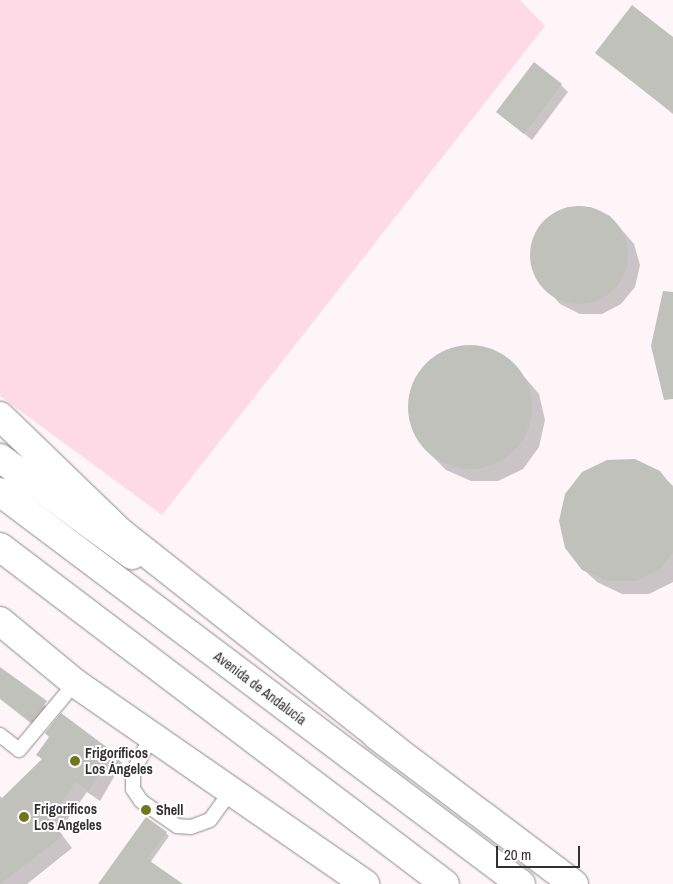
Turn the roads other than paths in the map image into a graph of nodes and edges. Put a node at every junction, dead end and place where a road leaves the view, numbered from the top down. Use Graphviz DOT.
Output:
graph roads {
  1 [pos="0,416"];
  2 [pos="0,458"];
  3 [pos="0,492"];
  4 [pos="0,547"];
  5 [pos="0,621"];
  6 [pos="75,682"];
  7 [pos="0,735"];
  8 [pos="152,736"];
  9 [pos="395,749"];
  10 [pos="231,791"];
  11 [pos="365,884"];
  12 [pos="445,884"];
  13 [pos="521,884"];
  14 [pos="574,884"];
  1 -- 9 [label="main road"];
  2 -- 9 [label="main road"];
  3 -- 13 [label="main road, Avenida de Andalucía"];
  4 -- 12 [label="main road"];
  5 -- 6 [label="main road"];
  6 -- 7 [label="lane"];
  6 -- 8 [label="main road"];
  8 -- 10 [label="main road"];
  8 -- 10 [label="lane"];
  9 -- 14 [label="main road"];
  10 -- 11 [label="main road"];
}
